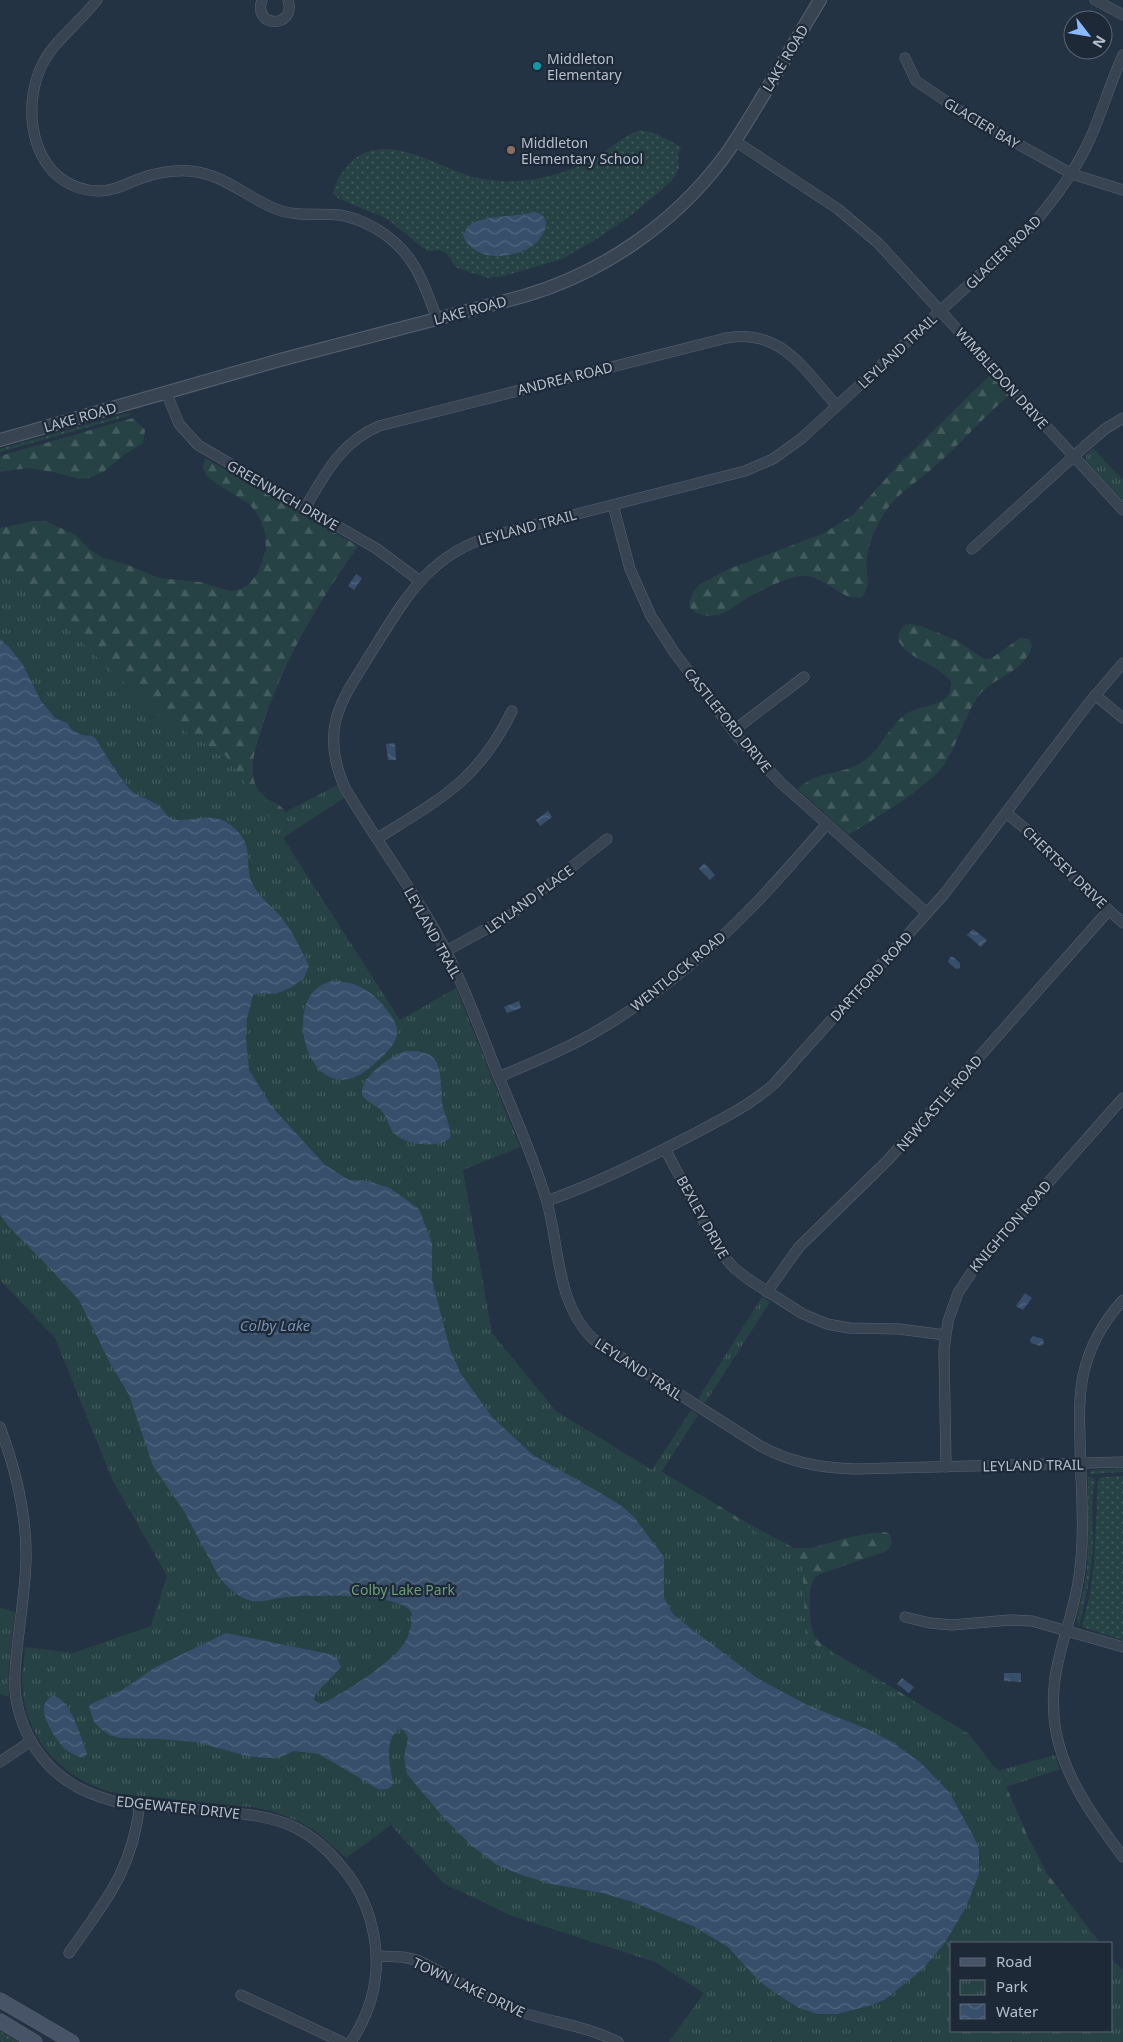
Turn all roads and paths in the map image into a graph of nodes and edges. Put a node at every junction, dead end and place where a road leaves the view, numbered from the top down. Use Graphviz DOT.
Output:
graph roads {
  1 [pos="97,0"];
  2 [pos="288,0"];
  3 [pos="820,0"];
  4 [pos="1095,0"];
  5 [pos="258,1"];
  6 [pos="1123,15"];
  7 [pos="1123,55"];
  8 [pos="905,58"];
  9 [pos="735,140"];
  10 [pos="1072,174"];
  11 [pos="1123,190"];
  12 [pos="941,310"];
  13 [pos="436,319"];
  14 [pos="166,392"];
  15 [pos="837,406"];
  16 [pos="1123,418"];
  17 [pos="0,440"];
  18 [pos="1074,456"];
  19 [pos="613,505"];
  20 [pos="305,508"];
  21 [pos="1123,510"];
  22 [pos="972,550"];
  23 [pos="420,581"];
  24 [pos="1123,664"];
  25 [pos="804,677"];
  26 [pos="1095,695"];
  27 [pos="512,711"];
  28 [pos="1123,718"];
  29 [pos="733,731"];
  30 [pos="1006,813"];
  31 [pos="826,824"];
  32 [pos="378,838"];
  33 [pos="608,839"];
  34 [pos="1109,910"];
  35 [pos="927,913"];
  36 [pos="1123,923"];
  37 [pos="446,952"];
  38 [pos="499,1076"];
  39 [pos="1123,1098"];
  40 [pos="665,1149"];
  41 [pos="547,1201"];
  42 [pos="768,1292"];
  43 [pos="1123,1300"];
  44 [pos="945,1335"];
  45 [pos="0,1427"];
  46 [pos="1123,1462"];
  47 [pos="1080,1464"];
  48 [pos="946,1467"];
  49 [pos="905,1617"];
  50 [pos="1066,1630"];
  51 [pos="1123,1647"];
  52 [pos="31,1741"];
  53 [pos="0,1762"];
  54 [pos="140,1804"];
  55 [pos="1123,1857"];
  56 [pos="69,1954"];
  57 [pos="377,1956"];
  58 [pos="240,1995"];
  59 [pos="0,2000"];
  60 [pos="0,2021"];
  61 [pos="35,2042"];
  62 [pos="72,2042"];
  63 [pos="342,2042"];
  64 [pos="351,2042"];
  65 [pos="618,2042"];
  1 -- 13 [label="street"];
  2 -- 5 [label="street"];
  3 -- 9 [label="street, LAKE ROAD"];
  4 -- 6 [label="street"];
  7 -- 10 [label="street, GLACIER ROAD"];
  8 -- 10 [label="street, GLACIER BAY"];
  9 -- 12 [label="street, WIMBLEDON DRIVE"];
  9 -- 13 [label="street, LAKE ROAD"];
  10 -- 11 [label="street, GLACIER BAY"];
  10 -- 12 [label="street, GLACIER ROAD"];
  12 -- 15 [label="street, LEYLAND TRAIL"];
  12 -- 18 [label="street, WIMBLEDON DRIVE"];
  13 -- 14 [label="street, LAKE ROAD"];
  14 -- 17 [label="street, LAKE ROAD"];
  14 -- 20 [label="street, GREENWICH DRIVE"];
  15 -- 19 [label="street, LEYLAND TRAIL"];
  15 -- 20 [label="street, ANDREA ROAD"];
  16 -- 18 [label="street"];
  18 -- 21 [label="street, WIMBLEDON DRIVE"];
  18 -- 22 [label="street"];
  19 -- 23 [label="street, LEYLAND TRAIL"];
  19 -- 29 [label="street, CASTLEFORD DRIVE"];
  20 -- 23 [label="street, GREENWICH DRIVE"];
  23 -- 32 [label="street, LEYLAND TRAIL"];
  24 -- 26 [label="street, DARTFORD ROAD"];
  25 -- 29 [label="street"];
  26 -- 28 [label="street"];
  26 -- 30 [label="street, DARTFORD ROAD"];
  27 -- 32 [label="street"];
  29 -- 31 [label="street, CASTLEFORD DRIVE"];
  30 -- 34 [label="street, CHERTSEY DRIVE"];
  30 -- 35 [label="street, DARTFORD ROAD"];
  31 -- 35 [label="street, CASTLEFORD DRIVE"];
  31 -- 38 [label="street, WENTLOCK ROAD"];
  32 -- 37 [label="street, LEYLAND TRAIL"];
  33 -- 37 [label="street, LEYLAND PLACE"];
  34 -- 36 [label="street, CHERTSEY DRIVE"];
  34 -- 42 [label="street, NEWCASTLE ROAD"];
  35 -- 40 [label="street, DARTFORD ROAD"];
  37 -- 38 [label="street, LEYLAND TRAIL"];
  38 -- 41 [label="street, LEYLAND TRAIL"];
  39 -- 44 [label="street, KNIGHTON ROAD"];
  40 -- 41 [label="street, DARTFORD ROAD"];
  40 -- 42 [label="street, BEXLEY DRIVE"];
  41 -- 48 [label="street, LEYLAND TRAIL"];
  42 -- 44 [label="street, BEXLEY DRIVE"];
  43 -- 47 [label="street"];
  44 -- 48 [label="street, KNIGHTON ROAD"];
  45 -- 52 [label="street, EDGEWATER DRIVE"];
  46 -- 47 [label="street, LEYLAND TRAIL"];
  47 -- 48 [label="street, LEYLAND TRAIL"];
  47 -- 50 [label="street"];
  49 -- 50 [label="street"];
  50 -- 51 [label="street"];
  50 -- 55 [label="street"];
  52 -- 53 [label="street"];
  52 -- 54 [label="street, EDGEWATER DRIVE"];
  54 -- 56 [label="street"];
  54 -- 57 [label="street, EDGEWATER DRIVE"];
  57 -- 64 [label="street, EDGEWATER DRIVE"];
  57 -- 65 [label="street, TOWN LAKE DRIVE"];
  58 -- 63 [label="street"];
  59 -- 62 [label="main road"];
  60 -- 61 [label="main road"];
}
